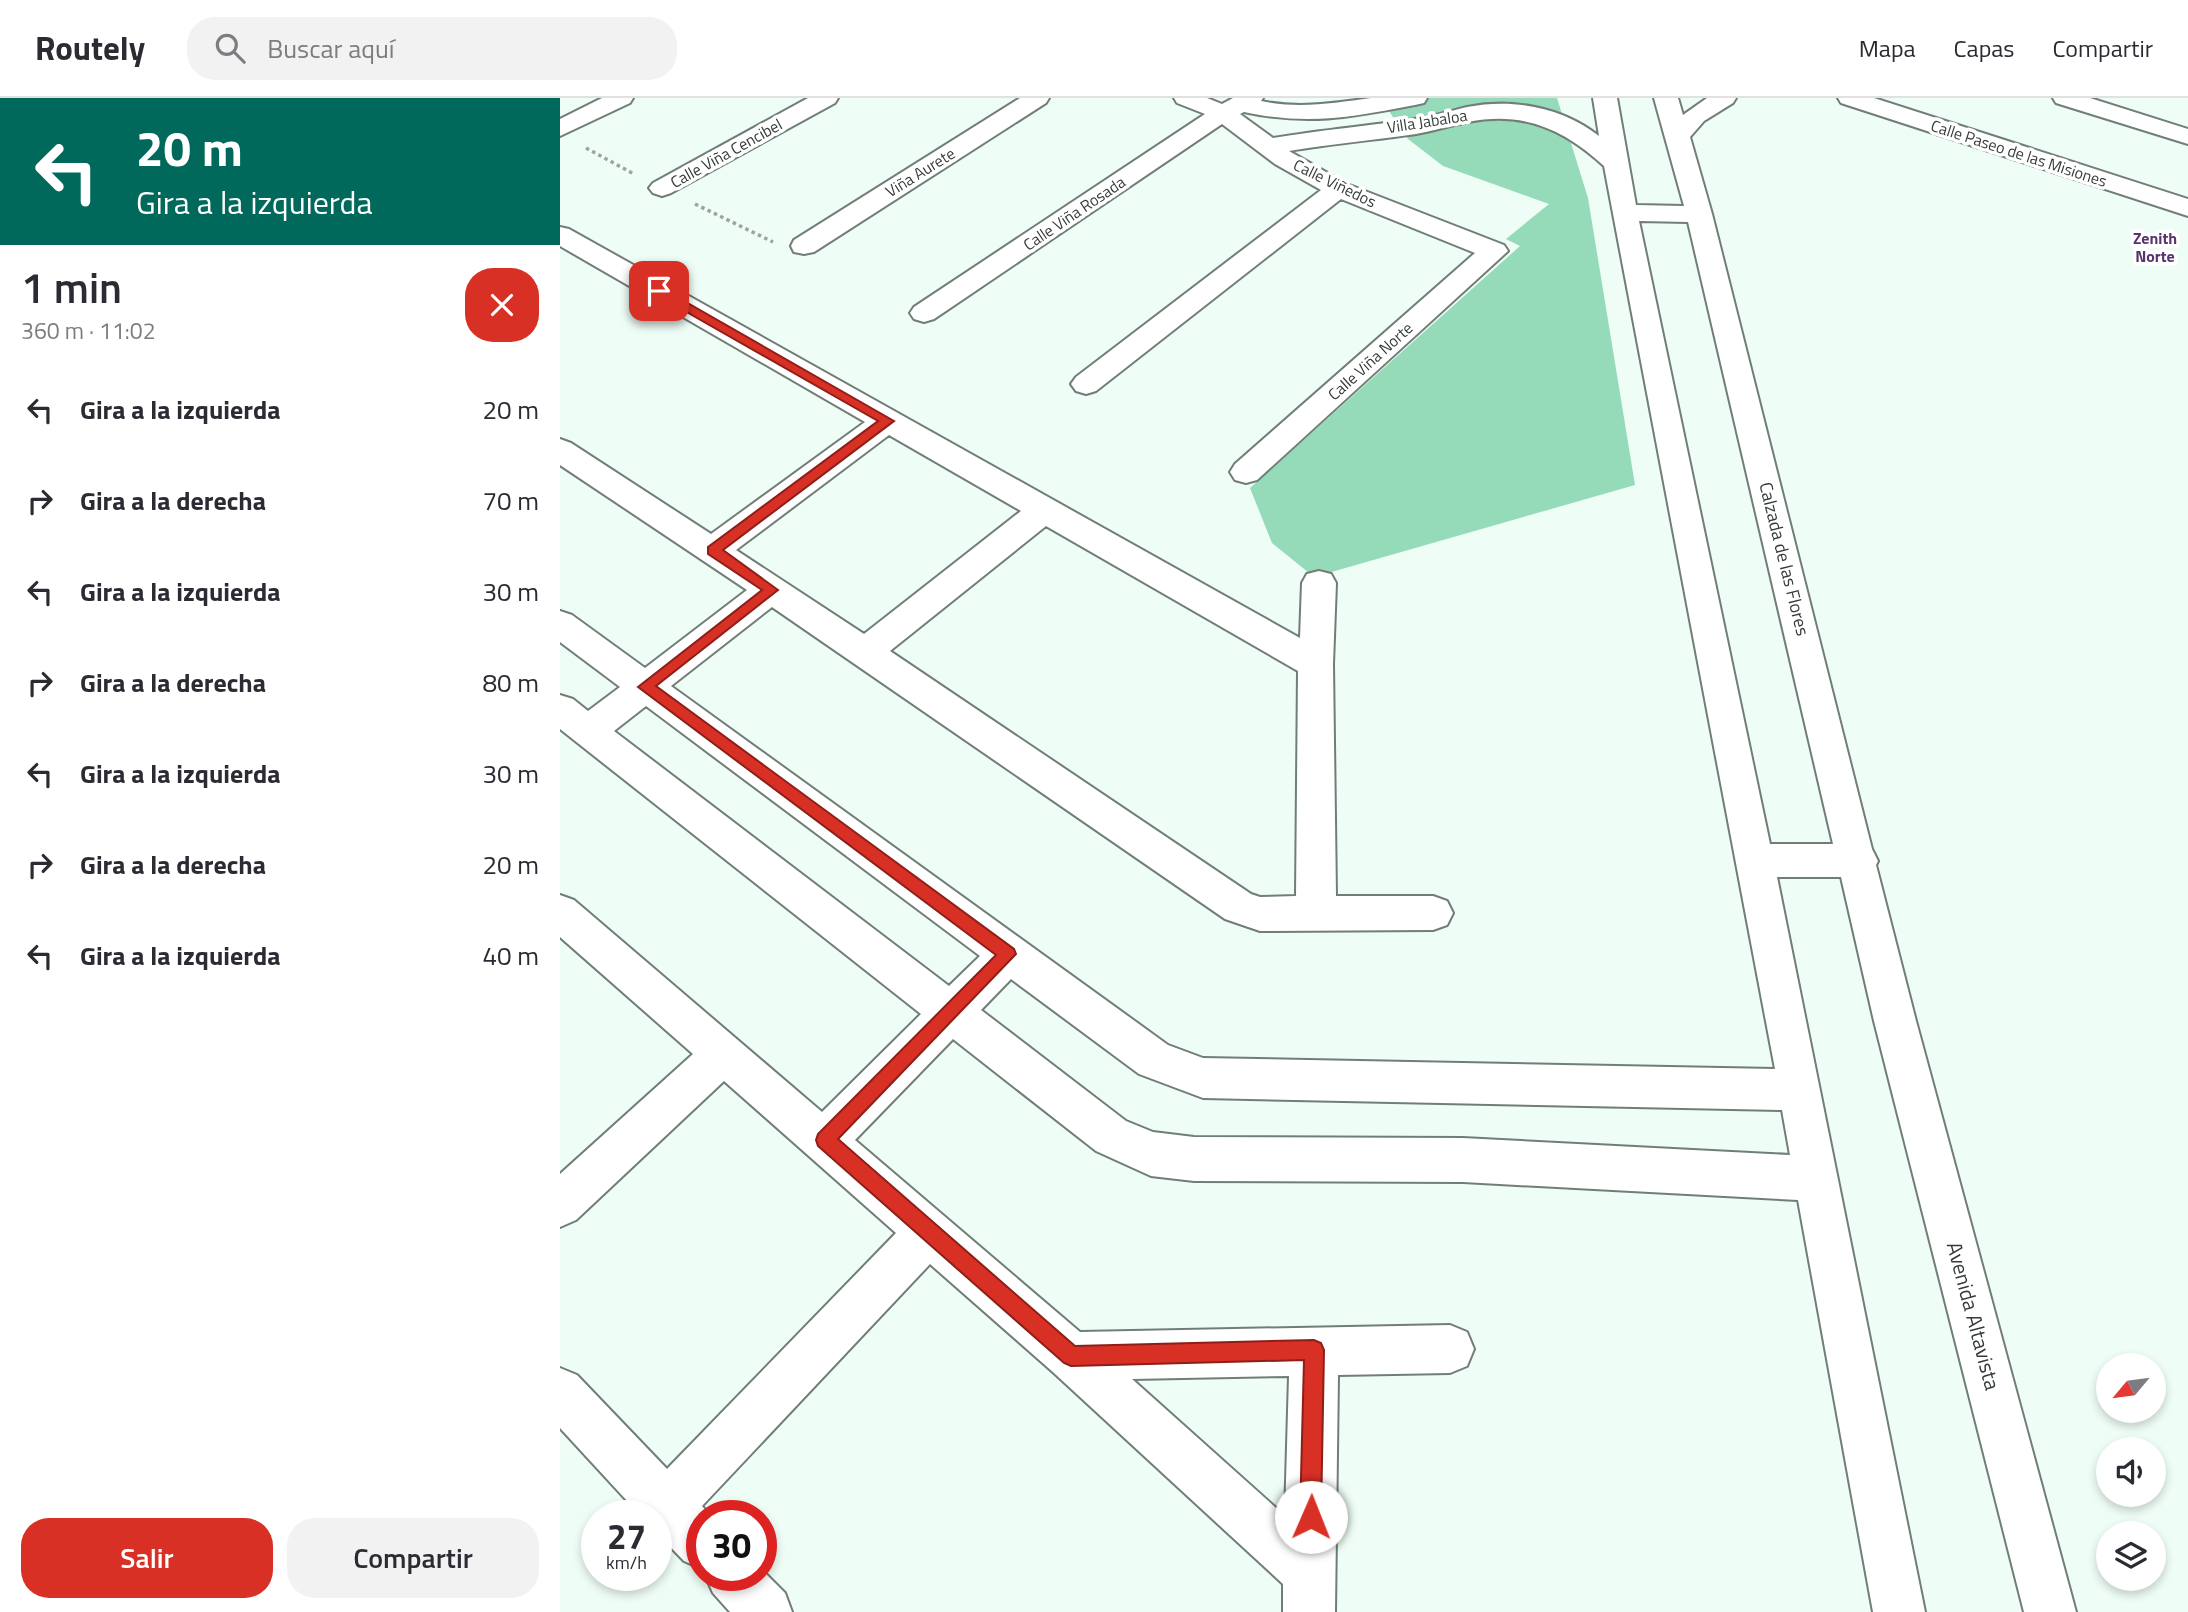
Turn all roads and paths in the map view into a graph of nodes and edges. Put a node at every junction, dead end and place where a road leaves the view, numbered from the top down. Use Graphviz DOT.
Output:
graph roads {
  1 [pos="621,98"];
  2 [pos="826,98"];
  3 [pos="1037,98"];
  4 [pos="1186,98"];
  5 [pos="1415,98"];
  6 [pos="1605,98"];
  7 [pos="1667,98"];
  8 [pos="1724,98"];
  9 [pos="1850,98"];
  10 [pos="2065,98"];
  11 [pos="2145,98"];
  12 [pos="1239,105"];
  13 [pos="1539,107"];
  14 [pos="1307,114"];
  15 [pos="2131,119"];
  16 [pos="560,130"];
  17 [pos="1678,135"];
  18 [pos="2188,137"];
  19 [pos="1307,139"];
  20 [pos="1266,147"];
  21 [pos="1615,163"];
  22 [pos="662,188"];
  23 [pos="1338,189"];
  24 [pos="2188,208"];
  25 [pos="1624,213"];
  26 [pos="1699,214"];
  27 [pos="560,235"];
  28 [pos="804,246"];
  29 [pos="1493,251"];
  30 [pos="590,252"];
  31 [pos="560,270"];
  32 [pos="925,313"];
  33 [pos="1086,384"];
  34 [pos="887,421"];
  35 [pos="560,450"];
  36 [pos="1246,472"];
  37 [pos="1044,510"];
  38 [pos="713,550"];
  39 [pos="1319,583"];
  40 [pos="772,590"];
  41 [pos="560,624"];
  42 [pos="865,652"];
  43 [pos="1316,664"];
  44 [pos="645,687"];
  45 [pos="574,720"];
  46 [pos="1754,860"];
  47 [pos="1858,861"];
  48 [pos="560,912"];
  49 [pos="1433,913"];
  50 [pos="1316,915"];
  51 [pos="1008,954"];
  52 [pos="950,1011"];
  53 [pos="1895,1021"];
  54 [pos="724,1054"];
  55 [pos="1798,1090"];
  56 [pos="825,1140"];
  57 [pos="1815,1179"];
  58 [pos="560,1204"];
  59 [pos="928,1233"];
  60 [pos="1450,1349"];
  61 [pos="1314,1350"];
  62 [pos="1071,1356"];
  63 [pos="561,1395"];
  64 [pos="661,1500"];
  65 [pos="672,1501"];
  66 [pos="672,1511"];
  67 [pos="686,1526"];
  68 [pos="746,1591"];
  69 [pos="1309,1592"];
  70 [pos="766,1612"];
  71 [pos="1899,1612"];
  72 [pos="2050,1612"];
  1 -- 16 [label="street"];
  2 -- 22 [label="street, Calle Viña Cencibel"];
  3 -- 28 [label="street, Viña Aurete"];
  4 -- 12 [label="street, Calle Viñedos"];
  5 -- 14 [label="street, Villa Jabaloa"];
  6 -- 21 [label="street"];
  7 -- 17 [label="street, Calzada de las Flores"];
  8 -- 17 [label="street"];
  9 -- 24 [label="street, Calle Paseo de las Misiones"];
  10 -- 15 [label="street"];
  11 -- 15 [label="street"];
  12 -- 14 [label="street, Villa Jabaloa"];
  12 -- 20 [label="street, Calle Viñedos"];
  12 -- 32 [label="street, Calle Viña Rosada"];
  13 -- 19 [label="street, Villa Jabaloa"];
  13 -- 21 [label="street, Villa Jabaloa"];
  14 -- 19 [label="street"];
  15 -- 18 [label="street"];
  17 -- 26 [label="street, Calzada de las Flores"];
  19 -- 20 [label="street, Villa Jabaloa"];
  20 -- 23 [label="street, Calle Viñedos"];
  21 -- 25 [label="street"];
  23 -- 29 [label="street, Calle Viñedos"];
  23 -- 33 [label="street"];
  25 -- 26 [label="street"];
  25 -- 46 [label="street"];
  26 -- 47 [label="street, Calzada de las Flores"];
  27 -- 30 [label="street"];
  29 -- 36 [label="street, Calle Viña Norte"];
  30 -- 31 [label="street"];
  30 -- 34 [label="street"];
  34 -- 37 [label="street"];
  34 -- 38 [label="street"];
  35 -- 38 [label="street"];
  37 -- 42 [label="street"];
  37 -- 43 [label="street"];
  38 -- 40 [label="street"];
  39 -- 43 [label="street"];
  40 -- 42 [label="street"];
  40 -- 44 [label="street"];
  41 -- 44 [label="street"];
  42 -- 50 [label="street"];
  43 -- 50 [label="street"];
  44 -- 45 [label="street"];
  44 -- 51 [label="street"];
  45 -- 52 [label="street"];
  46 -- 47 [label="street"];
  46 -- 55 [label="street"];
  47 -- 53 [label="street, Calzada de las Flores"];
  48 -- 54 [label="street"];
  49 -- 50 [label="street"];
  51 -- 52 [label="street"];
  51 -- 55 [label="street"];
  52 -- 56 [label="street"];
  52 -- 57 [label="street"];
  53 -- 72 [label="street, Avenida Altavista"];
  54 -- 56 [label="street"];
  54 -- 58 [label="street"];
  55 -- 57 [label="street"];
  56 -- 59 [label="street"];
  57 -- 71 [label="street"];
  59 -- 62 [label="street"];
  59 -- 65 [label="street"];
  60 -- 61 [label="street"];
  61 -- 62 [label="street"];
  61 -- 69 [label="street"];
  62 -- 69 [label="street"];
  63 -- 64 [label="street"];
  66 -- 67 [label="street"];
  68 -- 70 [label="street"];
}
